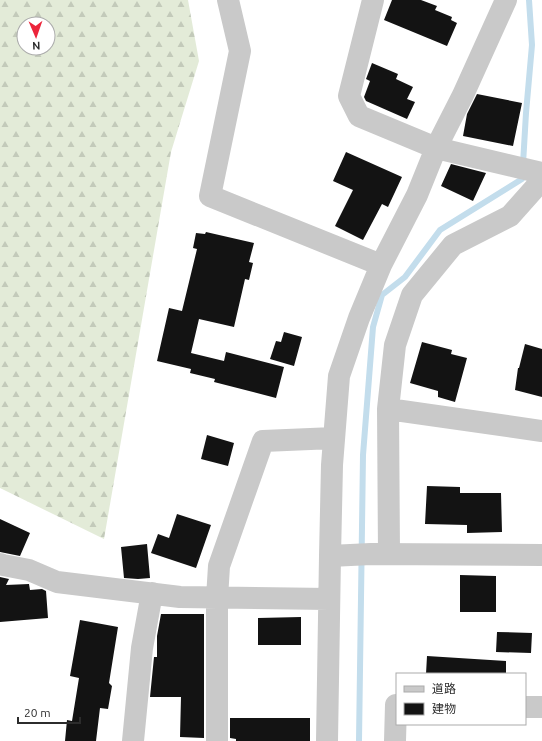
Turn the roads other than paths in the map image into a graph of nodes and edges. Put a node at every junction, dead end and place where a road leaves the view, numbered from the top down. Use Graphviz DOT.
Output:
graph roads {
  1 [pos="228,0"];
  2 [pos="373,0"];
  3 [pos="506,0"];
  4 [pos="436,148"];
  5 [pos="533,173"];
  6 [pos="381,265"];
  7 [pos="388,409"];
  8 [pos="542,431"];
  9 [pos="334,438"];
  10 [pos="360,555"];
  11 [pos="542,556"];
  12 [pos="0,564"];
  13 [pos="152,593"];
  14 [pos="217,598"];
  15 [pos="330,599"];
  16 [pos="396,705"];
  17 [pos="526,707"];
  18 [pos="542,707"];
  19 [pos="134,741"];
  20 [pos="217,741"];
  21 [pos="327,741"];
  22 [pos="395,741"];
  1 -- 6 [label="street"];
  2 -- 4 [label="street"];
  3 -- 4 [label="street"];
  4 -- 5 [label="street"];
  4 -- 6 [label="street"];
  5 -- 7 [label="street"];
  6 -- 9 [label="street"];
  7 -- 8 [label="street"];
  7 -- 10 [label="street"];
  9 -- 10 [label="street"];
  9 -- 14 [label="street"];
  10 -- 11 [label="street"];
  10 -- 15 [label="street"];
  12 -- 13 [label="street"];
  13 -- 14 [label="street"];
  13 -- 19 [label="street"];
  14 -- 15 [label="street"];
  14 -- 20 [label="street"];
  15 -- 21 [label="street"];
  16 -- 22 [label="street"];
  17 -- 18 [label="street"];
}
